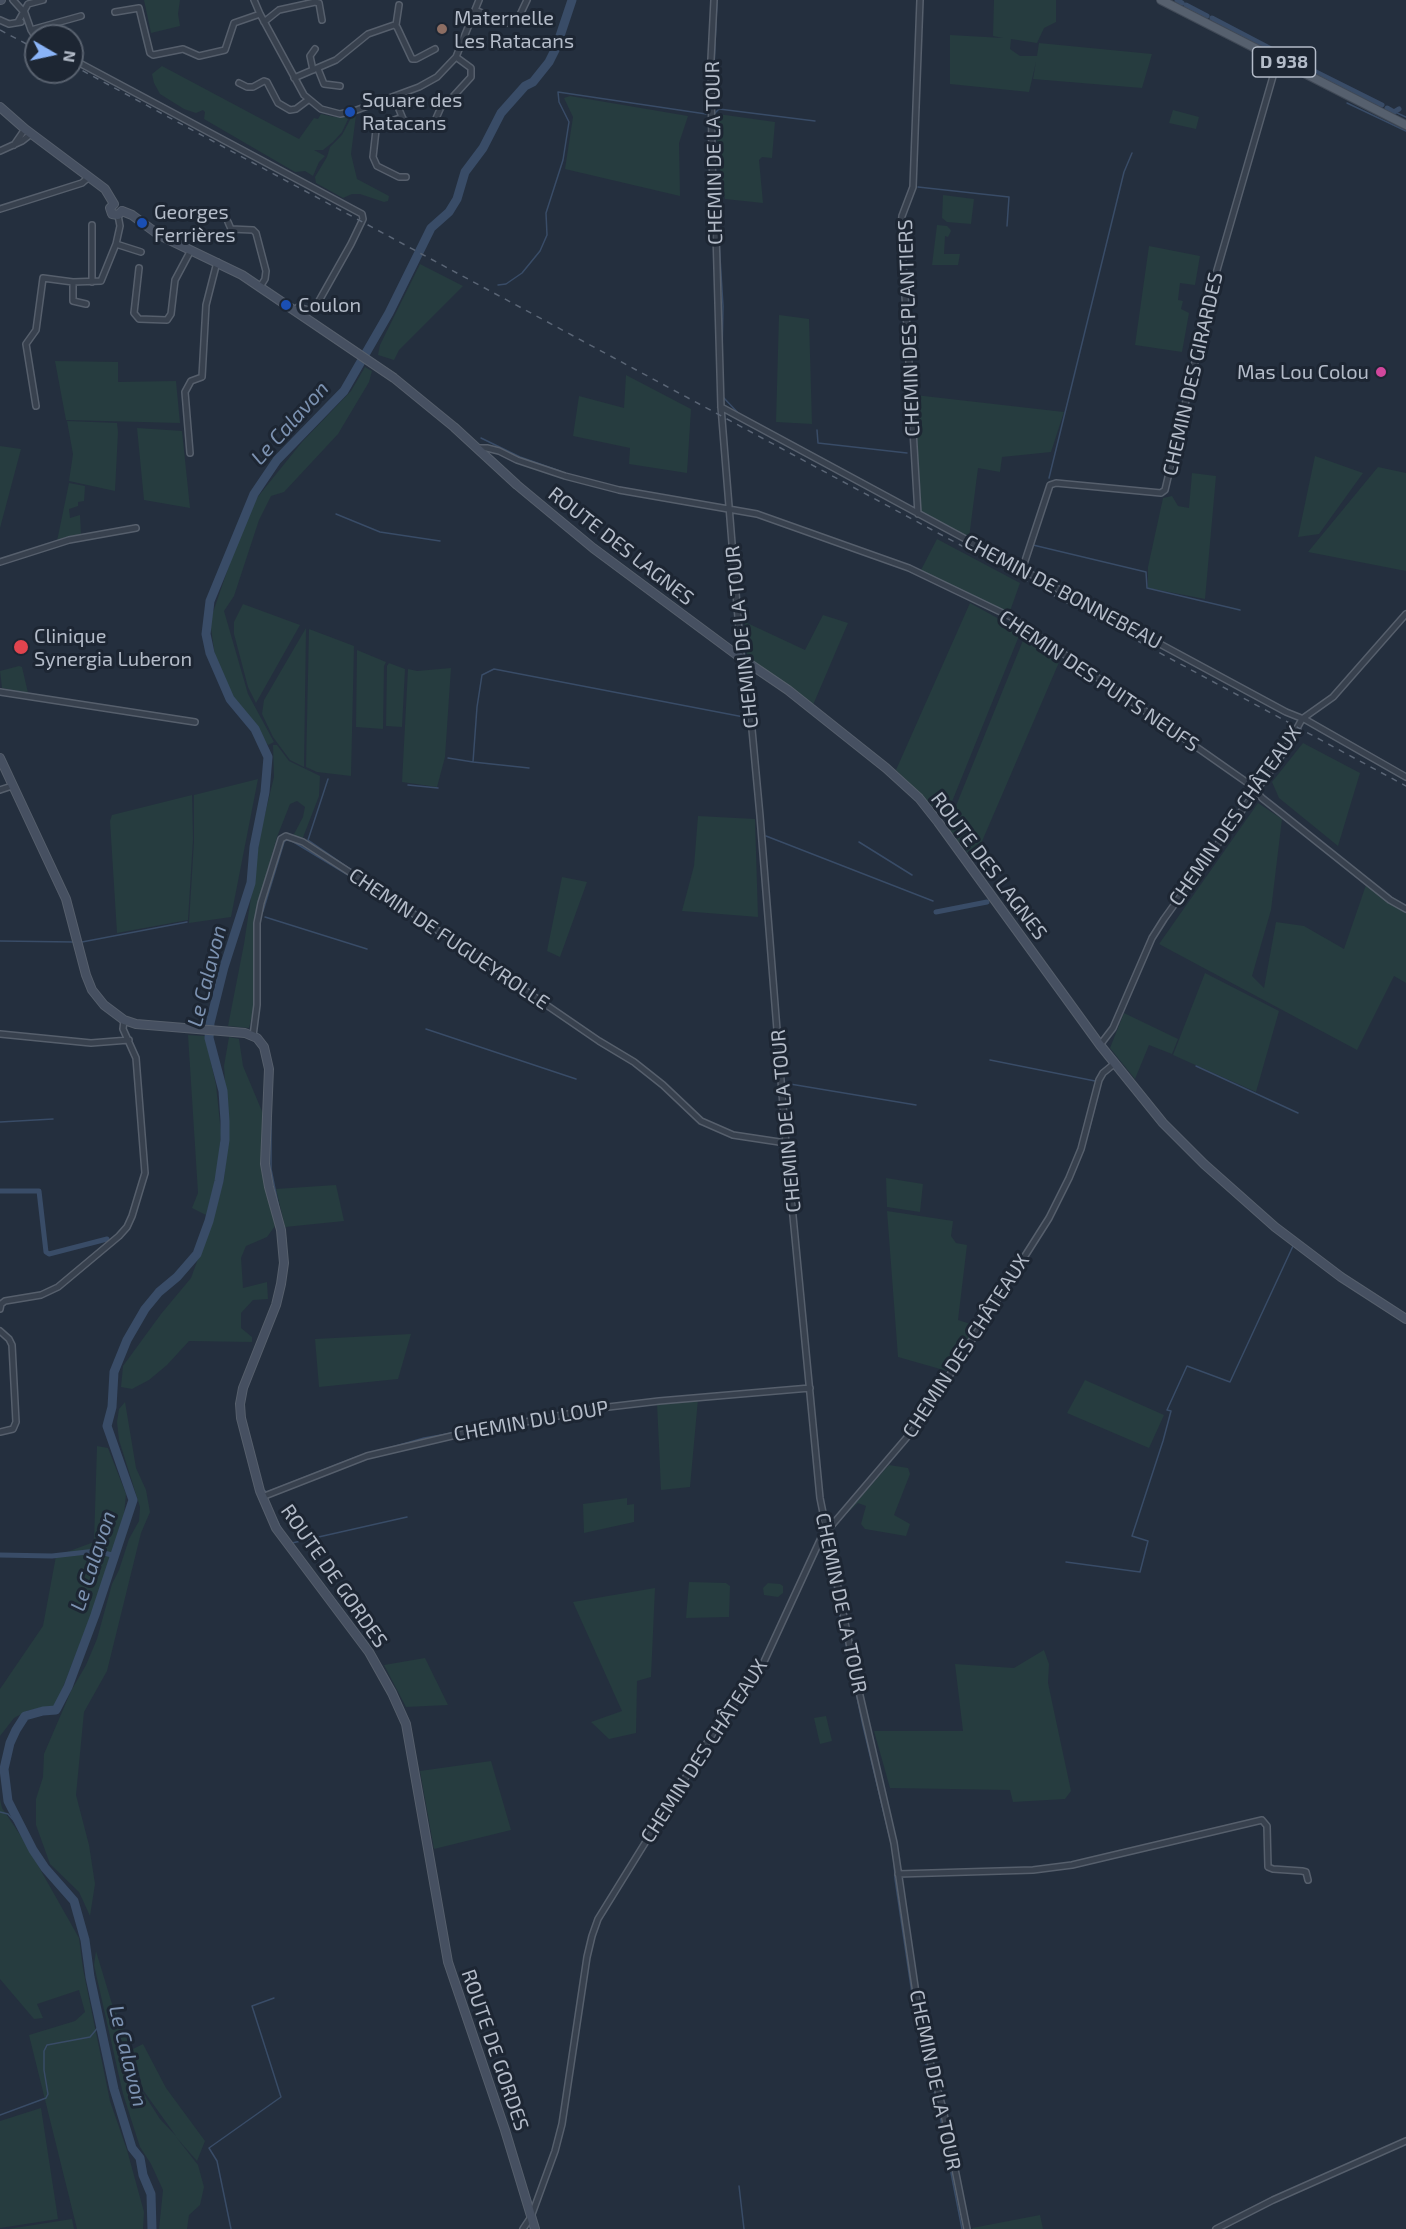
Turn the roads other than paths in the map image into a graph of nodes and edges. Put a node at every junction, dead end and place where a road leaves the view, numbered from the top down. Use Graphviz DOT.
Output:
graph roads {
  1 [pos="13,0"];
  2 [pos="43,0"];
  3 [pos="254,0"];
  4 [pos="479,0"];
  5 [pos="526,0"];
  6 [pos="714,0"];
  7 [pos="920,0"];
  8 [pos="1161,0"];
  9 [pos="399,5"];
  10 [pos="24,10"];
  11 [pos="475,10"];
  12 [pos="115,12"];
  13 [pos="260,14"];
  14 [pos="81,16"];
  15 [pos="0,20"];
  16 [pos="322,20"];
  17 [pos="18,22"];
  18 [pos="264,22"];
  19 [pos="29,24"];
  20 [pos="47,24"];
  21 [pos="24,25"];
  22 [pos="396,25"];
  23 [pos="315,49"];
  24 [pos="435,49"];
  25 [pos="456,57"];
  26 [pos="1278,59"];
  27 [pos="84,65"];
  28 [pos="316,70"];
  29 [pos="294,78"];
  30 [pos="239,83"];
  31 [pos="340,86"];
  32 [pos="394,97"];
  33 [pos="308,100"];
  34 [pos="1,109"];
  35 [pos="402,117"];
  36 [pos="1406,125"];
  37 [pos="28,132"];
  38 [pos="0,152"];
  39 [pos="89,177"];
  40 [pos="406,177"];
  41 [pos="0,210"];
  42 [pos="120,213"];
  43 [pos="228,222"];
  44 [pos="92,225"];
  45 [pos="116,244"];
  46 [pos="191,250"];
  47 [pos="141,252"];
  48 [pos="217,262"];
  49 [pos="139,268"];
  50 [pos="73,282"];
  51 [pos="92,282"];
  52 [pos="260,287"];
  53 [pos="86,304"];
  54 [pos="294,311"];
  55 [pos="36,406"];
  56 [pos="721,407"];
  57 [pos="477,448"];
  58 [pos="190,453"];
  59 [pos="728,508"];
  60 [pos="918,514"];
  61 [pos="136,528"];
  62 [pos="0,562"];
  63 [pos="1022,570"];
  64 [pos="1406,614"];
  65 [pos="741,658"];
  66 [pos="0,692"];
  67 [pos="1302,719"];
  68 [pos="195,722"];
  69 [pos="0,758"];
  70 [pos="1406,777"];
  71 [pos="12,786"];
  72 [pos="0,790"];
  73 [pos="1256,791"];
  74 [pos="1406,909"];
  75 [pos="124,1020"];
  76 [pos="0,1034"];
  77 [pos="253,1036"];
  78 [pos="129,1040"];
  79 [pos="1100,1045"];
  80 [pos="1114,1064"];
  81 [pos="786,1143"];
  82 [pos="0,1309"];
  83 [pos="1406,1319"];
  84 [pos="0,1331"];
  85 [pos="810,1388"];
  86 [pos="0,1432"];
  87 [pos="262,1497"];
  88 [pos="827,1530"];
  89 [pos="898,1874"];
  90 [pos="1308,1880"];
  91 [pos="1406,2141"];
  92 [pos="531,2217"];
  93 [pos="523,2229"];
  94 [pos="535,2229"];
  95 [pos="966,2229"];
  96 [pos="1216,2229"];
  1 -- 10 [label="street"];
  2 -- 10 [label="street"];
  3 -- 13 [label="street"];
  4 -- 11 [label="street"];
  5 -- 11 [label="street"];
  6 -- 56 [label="street, CHEMIN DE LA TOUR"];
  7 -- 60 [label="street, CHEMIN DES PLANTIERS"];
  8 -- 26 [label="main road, D 938"];
  9 -- 22 [label="street"];
  10 -- 17 [label="street"];
  10 -- 19 [label="street"];
  11 -- 25 [label="street"];
  12 -- 13 [label="street"];
  13 -- 18 [label="street"];
  14 -- 20 [label="street"];
  15 -- 17 [label="street"];
  16 -- 18 [label="street"];
  17 -- 21 [label="street"];
  18 -- 29 [label="street"];
  22 -- 24 [label="street"];
  22 -- 28 [label="street"];
  23 -- 28 [label="street"];
  25 -- 32 [label="street"];
  25 -- 35 [label="street"];
  26 -- 36 [label="main road, D 938"];
  26 -- 63 [label="street, CHEMIN DES GIRARDES"];
  27 -- 54 [label="street"];
  28 -- 29 [label="street"];
  28 -- 31 [label="street"];
  29 -- 33 [label="street"];
  30 -- 33 [label="street"];
  32 -- 33 [label="street"];
  32 -- 35 [label="street"];
  34 -- 37 [label="street, ROUTE DES LAGNES"];
  35 -- 40 [label="street"];
  37 -- 38 [label="street"];
  37 -- 39 [label="street, ROUTE DES LAGNES"];
  39 -- 41 [label="street"];
  39 -- 42 [label="street, ROUTE DES LAGNES"];
  42 -- 45 [label="street"];
  42 -- 46 [label="street, ROUTE DES LAGNES"];
  43 -- 52 [label="street"];
  44 -- 51 [label="street"];
  45 -- 47 [label="street"];
  45 -- 51 [label="street"];
  46 -- 48 [label="street, ROUTE DES LAGNES"];
  46 -- 49 [label="street"];
  48 -- 52 [label="street, ROUTE DES LAGNES"];
  48 -- 58 [label="street"];
  50 -- 51 [label="street"];
  50 -- 53 [label="street"];
  50 -- 55 [label="street"];
  52 -- 54 [label="street, ROUTE DES LAGNES"];
  54 -- 57 [label="street, ROUTE DES LAGNES"];
  56 -- 59 [label="street, CHEMIN DE LA TOUR"];
  56 -- 60 [label="street, CHEMIN DE BONNEBEAU"];
  57 -- 59 [label="street, CHEMIN DES PUITS NEUFS"];
  57 -- 65 [label="street, ROUTE DES LAGNES"];
  59 -- 65 [label="street, CHEMIN DE LA TOUR"];
  59 -- 73 [label="street, CHEMIN DES PUITS NEUFS"];
  60 -- 63 [label="street, CHEMIN DE BONNEBEAU"];
  61 -- 62 [label="street"];
  63 -- 67 [label="street, CHEMIN DE BONNEBEAU"];
  64 -- 67 [label="street, CHEMIN DES CHÂTEAUX"];
  65 -- 79 [label="street, ROUTE DES LAGNES"];
  65 -- 81 [label="street, CHEMIN DE LA TOUR"];
  66 -- 68 [label="street"];
  67 -- 70 [label="street, CHEMIN DE BONNEBEAU"];
  67 -- 73 [label="street, CHEMIN DES CHÂTEAUX"];
  69 -- 71 [label="street"];
  71 -- 72 [label="street"];
  71 -- 75 [label="street"];
  73 -- 74 [label="street, CHEMIN DES PUITS NEUFS"];
  73 -- 79 [label="street, CHEMIN DES CHÂTEAUX"];
  75 -- 77 [label="street"];
  75 -- 78 [label="street"];
  76 -- 78 [label="street"];
  77 -- 81 [label="street, CHEMIN DE FUGUEYROLLE"];
  77 -- 87 [label="street, ROUTE DE GORDES"];
  78 -- 82 [label="street"];
  79 -- 80 [label="street, ROUTE DES LAGNES"];
  80 -- 83 [label="street, ROUTE DES LAGNES"];
  80 -- 88 [label="street, CHEMIN DES CHÂTEAUX"];
  81 -- 85 [label="street, CHEMIN DE LA TOUR"];
  84 -- 86 [label="street"];
  85 -- 87 [label="street, CHEMIN DU LOUP"];
  85 -- 88 [label="street, CHEMIN DE LA TOUR"];
  87 -- 92 [label="street, ROUTE DE GORDES"];
  88 -- 89 [label="street, CHEMIN DE LA TOUR"];
  88 -- 92 [label="street, CHEMIN DES CHÂTEAUX"];
  89 -- 90 [label="street"];
  89 -- 95 [label="street, CHEMIN DE LA TOUR"];
  91 -- 96 [label="street"];
  92 -- 93 [label="street, CHEMIN DES CHÂTEAUX"];
  92 -- 94 [label="street, ROUTE DE GORDES"];
}
